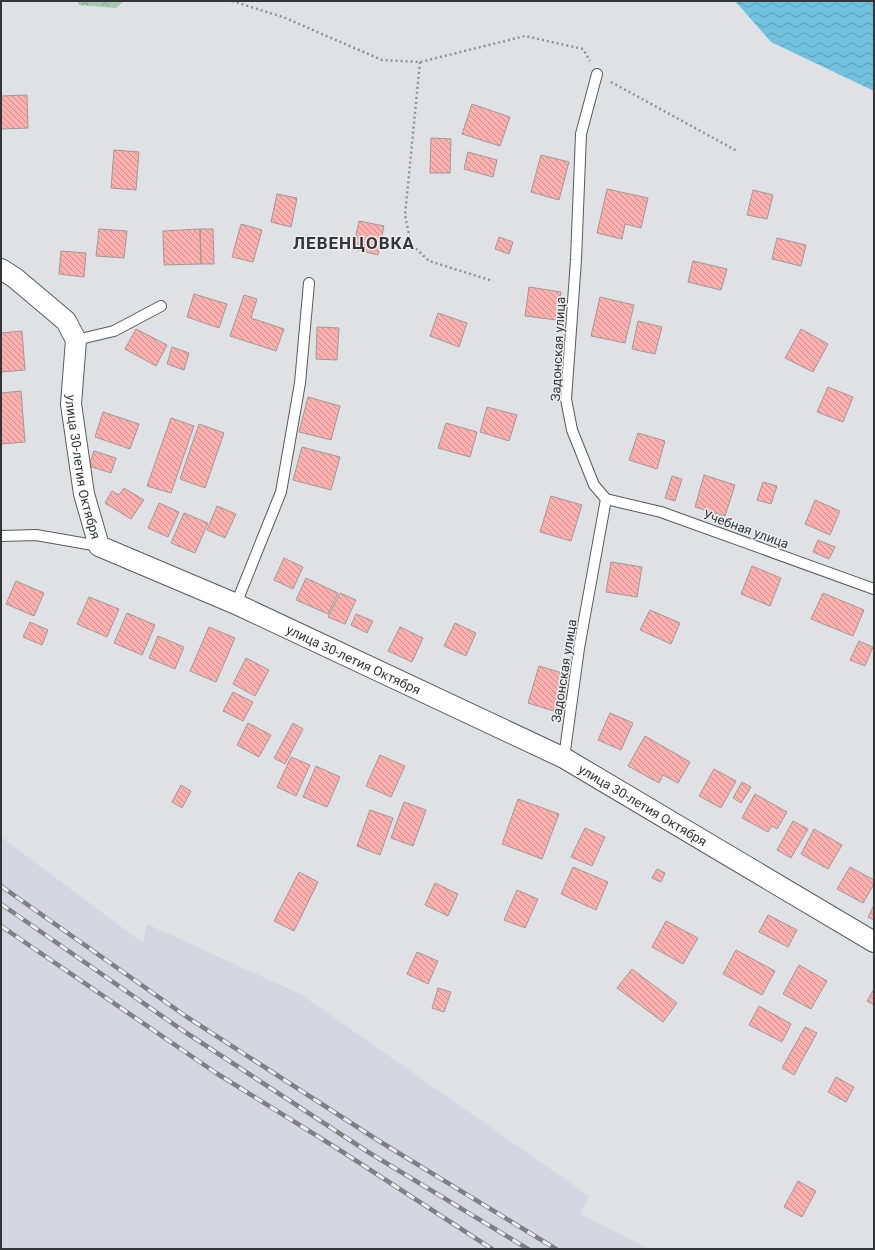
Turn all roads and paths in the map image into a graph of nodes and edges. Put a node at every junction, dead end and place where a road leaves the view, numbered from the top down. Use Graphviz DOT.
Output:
graph roads {
  1 [pos="232,1"];
  2 [pos="420,62"];
  3 [pos="597,74"];
  4 [pos="737,151"];
  5 [pos="1,269"];
  6 [pos="493,281"];
  7 [pos="309,283"];
  8 [pos="161,306"];
  9 [pos="76,340"];
  10 [pos="606,499"];
  11 [pos="1,536"];
  12 [pos="99,546"];
  13 [pos="874,589"];
  14 [pos="236,604"];
  15 [pos="564,758"];
  16 [pos="874,942"];
  1 -- 2 [label="path"];
  2 -- 3 [label="path"];
  2 -- 6 [label="path"];
  3 -- 4 [label="path"];
  3 -- 10 [label="lane, Задонская улица"];
  5 -- 9 [label="street"];
  7 -- 14 [label="lane"];
  8 -- 9 [label="lane"];
  9 -- 12 [label="street, улица 30-летия Октября"];
  10 -- 13 [label="lane, Учебная улица"];
  10 -- 15 [label="lane, Задонская улица"];
  11 -- 12 [label="lane"];
  12 -- 14 [label="street, улица 30-летия Октября"];
  14 -- 15 [label="street, улица 30-летия Октября"];
  15 -- 16 [label="street, улица 30-летия Октября"];
}
